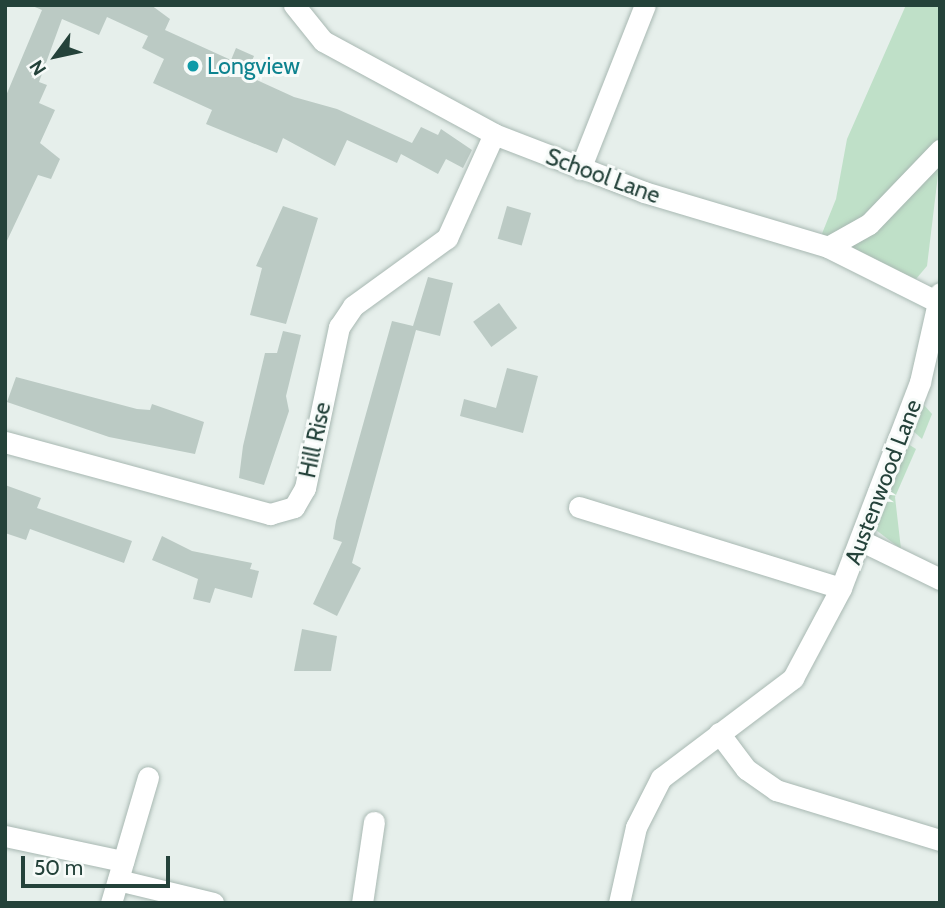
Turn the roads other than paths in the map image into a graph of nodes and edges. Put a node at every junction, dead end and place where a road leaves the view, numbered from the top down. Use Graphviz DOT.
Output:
graph roads {
  1 [pos="294,5"];
  2 [pos="645,5"];
  3 [pos="494,134"];
  4 [pos="940,150"];
  5 [pos="580,169"];
  6 [pos="828,247"];
  7 [pos="939,297"];
  8 [pos="940,367"];
  9 [pos="920,382"];
  10 [pos="5,442"];
  11 [pos="579,507"];
  12 [pos="864,542"];
  13 [pos="940,579"];
  14 [pos="841,588"];
  15 [pos="719,733"];
  16 [pos="148,777"];
  17 [pos="374,822"];
  18 [pos="5,836"];
  19 [pos="940,840"];
  20 [pos="120,871"];
  21 [pos="111,903"];
  22 [pos="213,903"];
  23 [pos="362,903"];
  24 [pos="619,903"];
  1 -- 3 [label="street, School Lane"];
  2 -- 5 [label="street"];
  3 -- 5 [label="street, School Lane"];
  3 -- 10 [label="street, Hill Rise"];
  4 -- 6 [label="street"];
  5 -- 6 [label="street, School Lane"];
  6 -- 7 [label="street, School Lane"];
  7 -- 9 [label="street, Austenwood Lane"];
  8 -- 9 [label="street"];
  9 -- 12 [label="street, Austenwood Lane"];
  11 -- 14 [label="street, Austenwood Lane"];
  12 -- 13 [label="street"];
  12 -- 14 [label="street, Austenwood Lane"];
  14 -- 15 [label="street, Austenwood Lane"];
  15 -- 19 [label="street"];
  15 -- 24 [label="street, Austenwood Lane"];
  16 -- 20 [label="street"];
  17 -- 23 [label="street"];
  18 -- 20 [label="street"];
  20 -- 21 [label="street"];
  20 -- 22 [label="street"];
}
